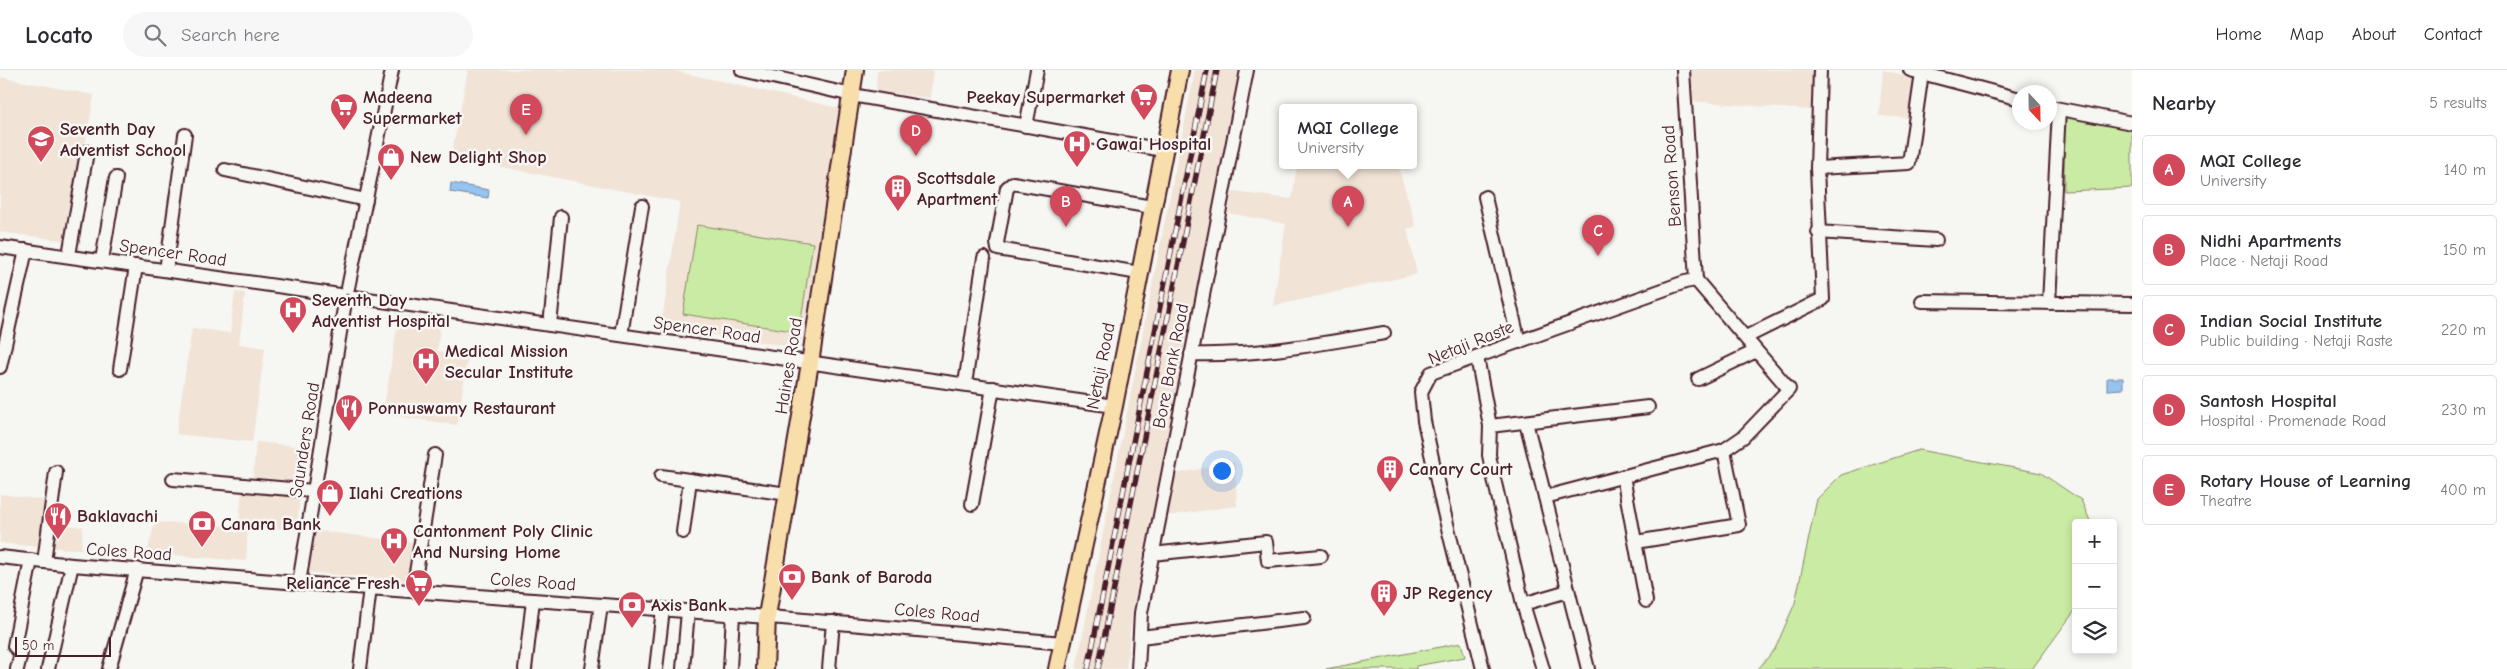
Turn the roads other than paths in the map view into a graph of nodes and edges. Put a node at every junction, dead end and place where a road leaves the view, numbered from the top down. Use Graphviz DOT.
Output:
graph roads {
  1 [pos="392,70"];
  2 [pos="742,70"];
  3 [pos="855,70"];
  4 [pos="1037,70"];
  5 [pos="1180,70"];
  6 [pos="1247,70"];
  7 [pos="1683,70"];
  8 [pos="1820,70"];
  9 [pos="1916,72"];
  10 [pos="852,95"];
  11 [pos="2012,97"];
  12 [pos="2057,110"];
  13 [pos="2132,124"];
  14 [pos="1026,126"];
  15 [pos="2053,130"];
  16 [pos="185,135"];
  17 [pos="1163,150"];
  18 [pos="87,152"];
  19 [pos="1817,168"];
  20 [pos="225,170"];
  21 [pos="116,178"];
  22 [pos="1484,197"];
  23 [pos="366,200"];
  24 [pos="642,206"];
  25 [pos="1152,208"];
  26 [pos="561,217"];
  27 [pos="1818,232"];
  28 [pos="1936,240"];
  29 [pos="0,247"];
  30 [pos="26,250"];
  31 [pos="69,255"];
  32 [pos="984,258"];
  33 [pos="102,260"];
  34 [pos="136,266"];
  35 [pos="166,270"];
  36 [pos="1139,273"];
  37 [pos="1696,280"];
  38 [pos="347,295"];
  39 [pos="1922,301"];
  40 [pos="2049,303"];
  41 [pos="2132,304"];
  42 [pos="550,325"];
  43 [pos="1384,333"];
  44 [pos="621,335"];
  45 [pos="1746,337"];
  46 [pos="3,342"];
  47 [pos="1519,342"];
  48 [pos="1756,351"];
  49 [pos="1192,354"];
  50 [pos="1477,357"];
  51 [pos="810,363"];
  52 [pos="0,367"];
  53 [pos="120,369"];
  54 [pos="1698,379"];
  55 [pos="965,384"];
  56 [pos="993,388"];
  57 [pos="1114,406"];
  58 [pos="1648,407"];
  59 [pos="1526,422"];
  60 [pos="1490,426"];
  61 [pos="1724,450"];
  62 [pos="435,455"];
  63 [pos="56,472"];
  64 [pos="661,476"];
  65 [pos="1623,476"];
  66 [pos="173,479"];
  67 [pos="690,480"];
  68 [pos="314,490"];
  69 [pos="788,494"];
  70 [pos="1545,497"];
  71 [pos="972,504"];
  72 [pos="683,532"];
  73 [pos="1636,542"];
  74 [pos="1152,554"];
  75 [pos="1321,556"];
  76 [pos="0,557"];
  77 [pos="38,561"];
  78 [pos="72,565"];
  79 [pos="138,569"];
  80 [pos="300,583"];
  81 [pos="370,588"];
  82 [pos="413,591"];
  83 [pos="1568,591"];
  84 [pos="532,600"];
  85 [pos="1646,601"];
  86 [pos="1522,604"];
  87 [pos="601,605"];
  88 [pos="663,609"];
  89 [pos="688,611"];
  90 [pos="733,614"];
  91 [pos="767,616"];
  92 [pos="1304,618"];
  93 [pos="833,622"];
  94 [pos="1140,637"];
  95 [pos="1063,642"];
  96 [pos="17,669"];
  97 [pos="48,669"];
  98 [pos="109,669"];
  99 [pos="360,669"];
  100 [pos="525,669"];
  101 [pos="592,669"];
  102 [pos="656,669"];
  103 [pos="683,669"];
  104 [pos="730,669"];
  105 [pos="765,669"];
  106 [pos="829,669"];
  107 [pos="1057,669"];
  108 [pos="1138,669"];
  109 [pos="1483,669"];
  110 [pos="1543,669"];
  111 [pos="1588,669"];
  1 -- 23 [label="street, Saunders Road"];
  2 -- 10 [label="street"];
  3 -- 10 [label="main road, Haines Road"];
  4 -- 14 [label="street"];
  5 -- 17 [label="main road, Netaji Road"];
  6 -- 49 [label="street, Bore Bank Road"];
  7 -- 37 [label="street, Benson Road"];
  8 -- 19 [label="street"];
  9 -- 11 [label="street"];
  9 -- 19 [label="street"];
  10 -- 14 [label="street"];
  10 -- 51 [label="main road, Haines Road"];
  12 -- 13 [label="street"];
  14 -- 17 [label="street"];
  15 -- 40 [label="street"];
  16 -- 35 [label="street"];
  17 -- 25 [label="main road, Netaji Road"];
  18 -- 31 [label="street"];
  19 -- 27 [label="street"];
  20 -- 23 [label="street"];
  21 -- 33 [label="street"];
  22 -- 47 [label="street"];
  23 -- 38 [label="street, Saunders Road"];
  24 -- 44 [label="street"];
  25 -- 36 [label="main road, Netaji Road"];
  25 -- 36 [label="street"];
  26 -- 42 [label="street"];
  27 -- 28 [label="street"];
  27 -- 45 [label="street"];
  29 -- 30 [label="street, Spencer Road"];
  30 -- 31 [label="street, Spencer Road"];
  30 -- 46 [label="street"];
  31 -- 33 [label="street, Spencer Road"];
  32 -- 55 [label="street"];
  33 -- 34 [label="street, Spencer Road"];
  34 -- 35 [label="street, Spencer Road"];
  34 -- 53 [label="street"];
  35 -- 38 [label="street, Spencer Road"];
  36 -- 57 [label="main road, Netaji Road"];
  37 -- 45 [label="street"];
  37 -- 47 [label="street, Netaji Raste"];
  38 -- 42 [label="street, Spencer Road"];
  38 -- 68 [label="street, Saunders Road"];
  39 -- 40 [label="street"];
  40 -- 41 [label="street"];
  42 -- 44 [label="street, Spencer Road"];
  43 -- 49 [label="street"];
  44 -- 51 [label="street, Spencer Road"];
  45 -- 48 [label="street"];
  46 -- 52 [label="street"];
  47 -- 50 [label="street, Netaji Raste"];
  48 -- 54 [label="street"];
  48 -- 61 [label="street"];
  49 -- 74 [label="street, Bore Bank Road"];
  50 -- 60 [label="street"];
  50 -- 109 [label="street, Netaji Raste"];
  51 -- 55 [label="street, Spencer Road"];
  51 -- 69 [label="main road, Haines Road"];
  55 -- 56 [label="street, Spencer Road"];
  56 -- 57 [label="street, Spencer Road"];
  56 -- 71 [label="street"];
  57 -- 95 [label="main road, Netaji Road"];
  58 -- 59 [label="street"];
  59 -- 60 [label="street"];
  59 -- 70 [label="street"];
  60 -- 86 [label="street"];
  61 -- 65 [label="street"];
  61 -- 73 [label="street"];
  62 -- 82 [label="street"];
  63 -- 77 [label="street"];
  64 -- 67 [label="street"];
  65 -- 70 [label="street"];
  65 -- 73 [label="street"];
  66 -- 68 [label="street"];
  67 -- 69 [label="street"];
  67 -- 72 [label="street"];
  68 -- 80 [label="street, Saunders Road"];
  69 -- 91 [label="main road, Haines Road"];
  70 -- 83 [label="street"];
  73 -- 85 [label="street"];
  74 -- 75 [label="street"];
  74 -- 94 [label="street, Bore Bank Road"];
  76 -- 77 [label="street, Coles Road"];
  77 -- 78 [label="street, Coles Road"];
  77 -- 96 [label="street"];
  78 -- 79 [label="street, Coles Road"];
  78 -- 97 [label="street"];
  79 -- 80 [label="street, Coles Road"];
  79 -- 98 [label="street"];
  80 -- 81 [label="street, Coles Road"];
  81 -- 82 [label="street, Coles Road"];
  81 -- 99 [label="street"];
  82 -- 84 [label="street, Coles Road"];
  83 -- 86 [label="street"];
  83 -- 111 [label="street"];
  84 -- 87 [label="street, Coles Road"];
  84 -- 100 [label="street"];
  86 -- 110 [label="street"];
  87 -- 88 [label="street, Coles Road"];
  87 -- 101 [label="street"];
  88 -- 89 [label="street, Coles Road"];
  88 -- 102 [label="street"];
  89 -- 90 [label="street, Coles Road"];
  89 -- 103 [label="street"];
  90 -- 91 [label="street, Coles Road"];
  90 -- 104 [label="street"];
  91 -- 93 [label="street, Coles Road"];
  91 -- 105 [label="main road, Haines Road"];
  92 -- 94 [label="street"];
  93 -- 95 [label="street, Coles Road"];
  93 -- 106 [label="street"];
  94 -- 108 [label="street, Bore Bank Road"];
  95 -- 107 [label="main road, Netaji Road"];
}
